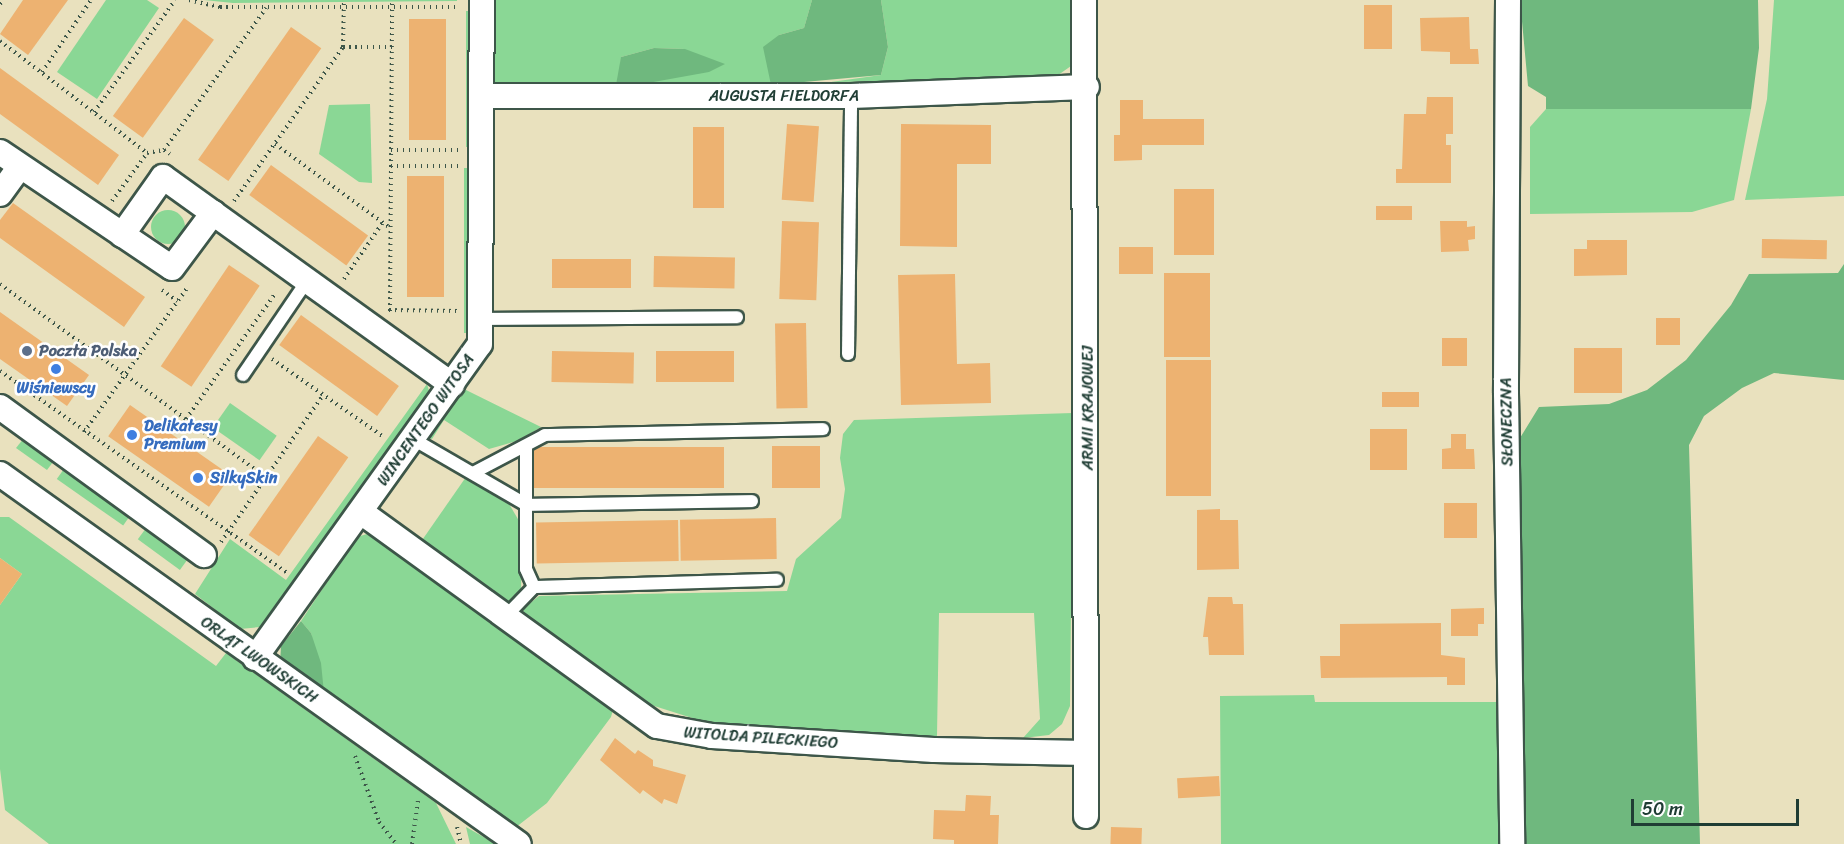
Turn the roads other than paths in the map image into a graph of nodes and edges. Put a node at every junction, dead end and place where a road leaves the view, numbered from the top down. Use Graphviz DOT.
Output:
graph roads {
  1 [pos="482,0"];
  2 [pos="1084,0"];
  3 [pos="1508,0"];
  4 [pos="1087,87"];
  5 [pos="482,96"];
  6 [pos="851,96"];
  7 [pos="0,152"];
  8 [pos="20,166"];
  9 [pos="0,194"];
  10 [pos="213,213"];
  11 [pos="123,235"];
  12 [pos="303,287"];
  13 [pos="737,317"];
  14 [pos="480,319"];
  15 [pos="848,354"];
  16 [pos="243,375"];
  17 [pos="452,385"];
  18 [pos="0,407"];
  19 [pos="823,429"];
  20 [pos="413,439"];
  21 [pos="525,446"];
  22 [pos="473,473"];
  23 [pos="0,474"];
  24 [pos="752,501"];
  25 [pos="527,505"];
  26 [pos="361,512"];
  27 [pos="204,555"];
  28 [pos="777,580"];
  29 [pos="534,588"];
  30 [pos="504,618"];
  31 [pos="255,658"];
  32 [pos="1086,753"];
  33 [pos="1086,816"];
  34 [pos="519,844"];
  35 [pos="1512,844"];
  1 -- 5 [label="street, WINCENTEGO WITOSA"];
  2 -- 4 [label="street, ARMII KRAJOWEJ"];
  3 -- 35 [label="street, SŁONECZNA"];
  4 -- 6 [label="street, AUGUSTA FIELDORFA"];
  4 -- 32 [label="street, ARMII KRAJOWEJ"];
  5 -- 6 [label="street, AUGUSTA FIELDORFA"];
  5 -- 14 [label="street, WINCENTEGO WITOSA"];
  6 -- 15 [label="lane"];
  7 -- 8 [label="street"];
  8 -- 9 [label="street"];
  8 -- 11 [label="street"];
  10 -- 11 [label="street"];
  10 -- 11 [label="street"];
  10 -- 12 [label="street"];
  12 -- 16 [label="lane"];
  12 -- 17 [label="street"];
  13 -- 14 [label="lane"];
  14 -- 17 [label="street, WINCENTEGO WITOSA"];
  17 -- 20 [label="street, WINCENTEGO WITOSA"];
  18 -- 27 [label="street"];
  19 -- 21 [label="lane"];
  20 -- 22 [label="lane"];
  20 -- 26 [label="street, WINCENTEGO WITOSA"];
  21 -- 22 [label="lane"];
  21 -- 25 [label="lane"];
  22 -- 25 [label="lane"];
  23 -- 31 [label="street, ORLĄT LWOWSKICH"];
  24 -- 25 [label="lane"];
  25 -- 29 [label="lane"];
  26 -- 30 [label="street, WITOLDA PILECKIEGO"];
  26 -- 31 [label="street, WINCENTEGO WITOSA"];
  28 -- 29 [label="lane"];
  29 -- 30 [label="lane"];
  30 -- 32 [label="street, WITOLDA PILECKIEGO"];
  31 -- 34 [label="street, ORLĄT LWOWSKICH"];
  32 -- 33 [label="street, ARMII KRAJOWEJ"];
}
